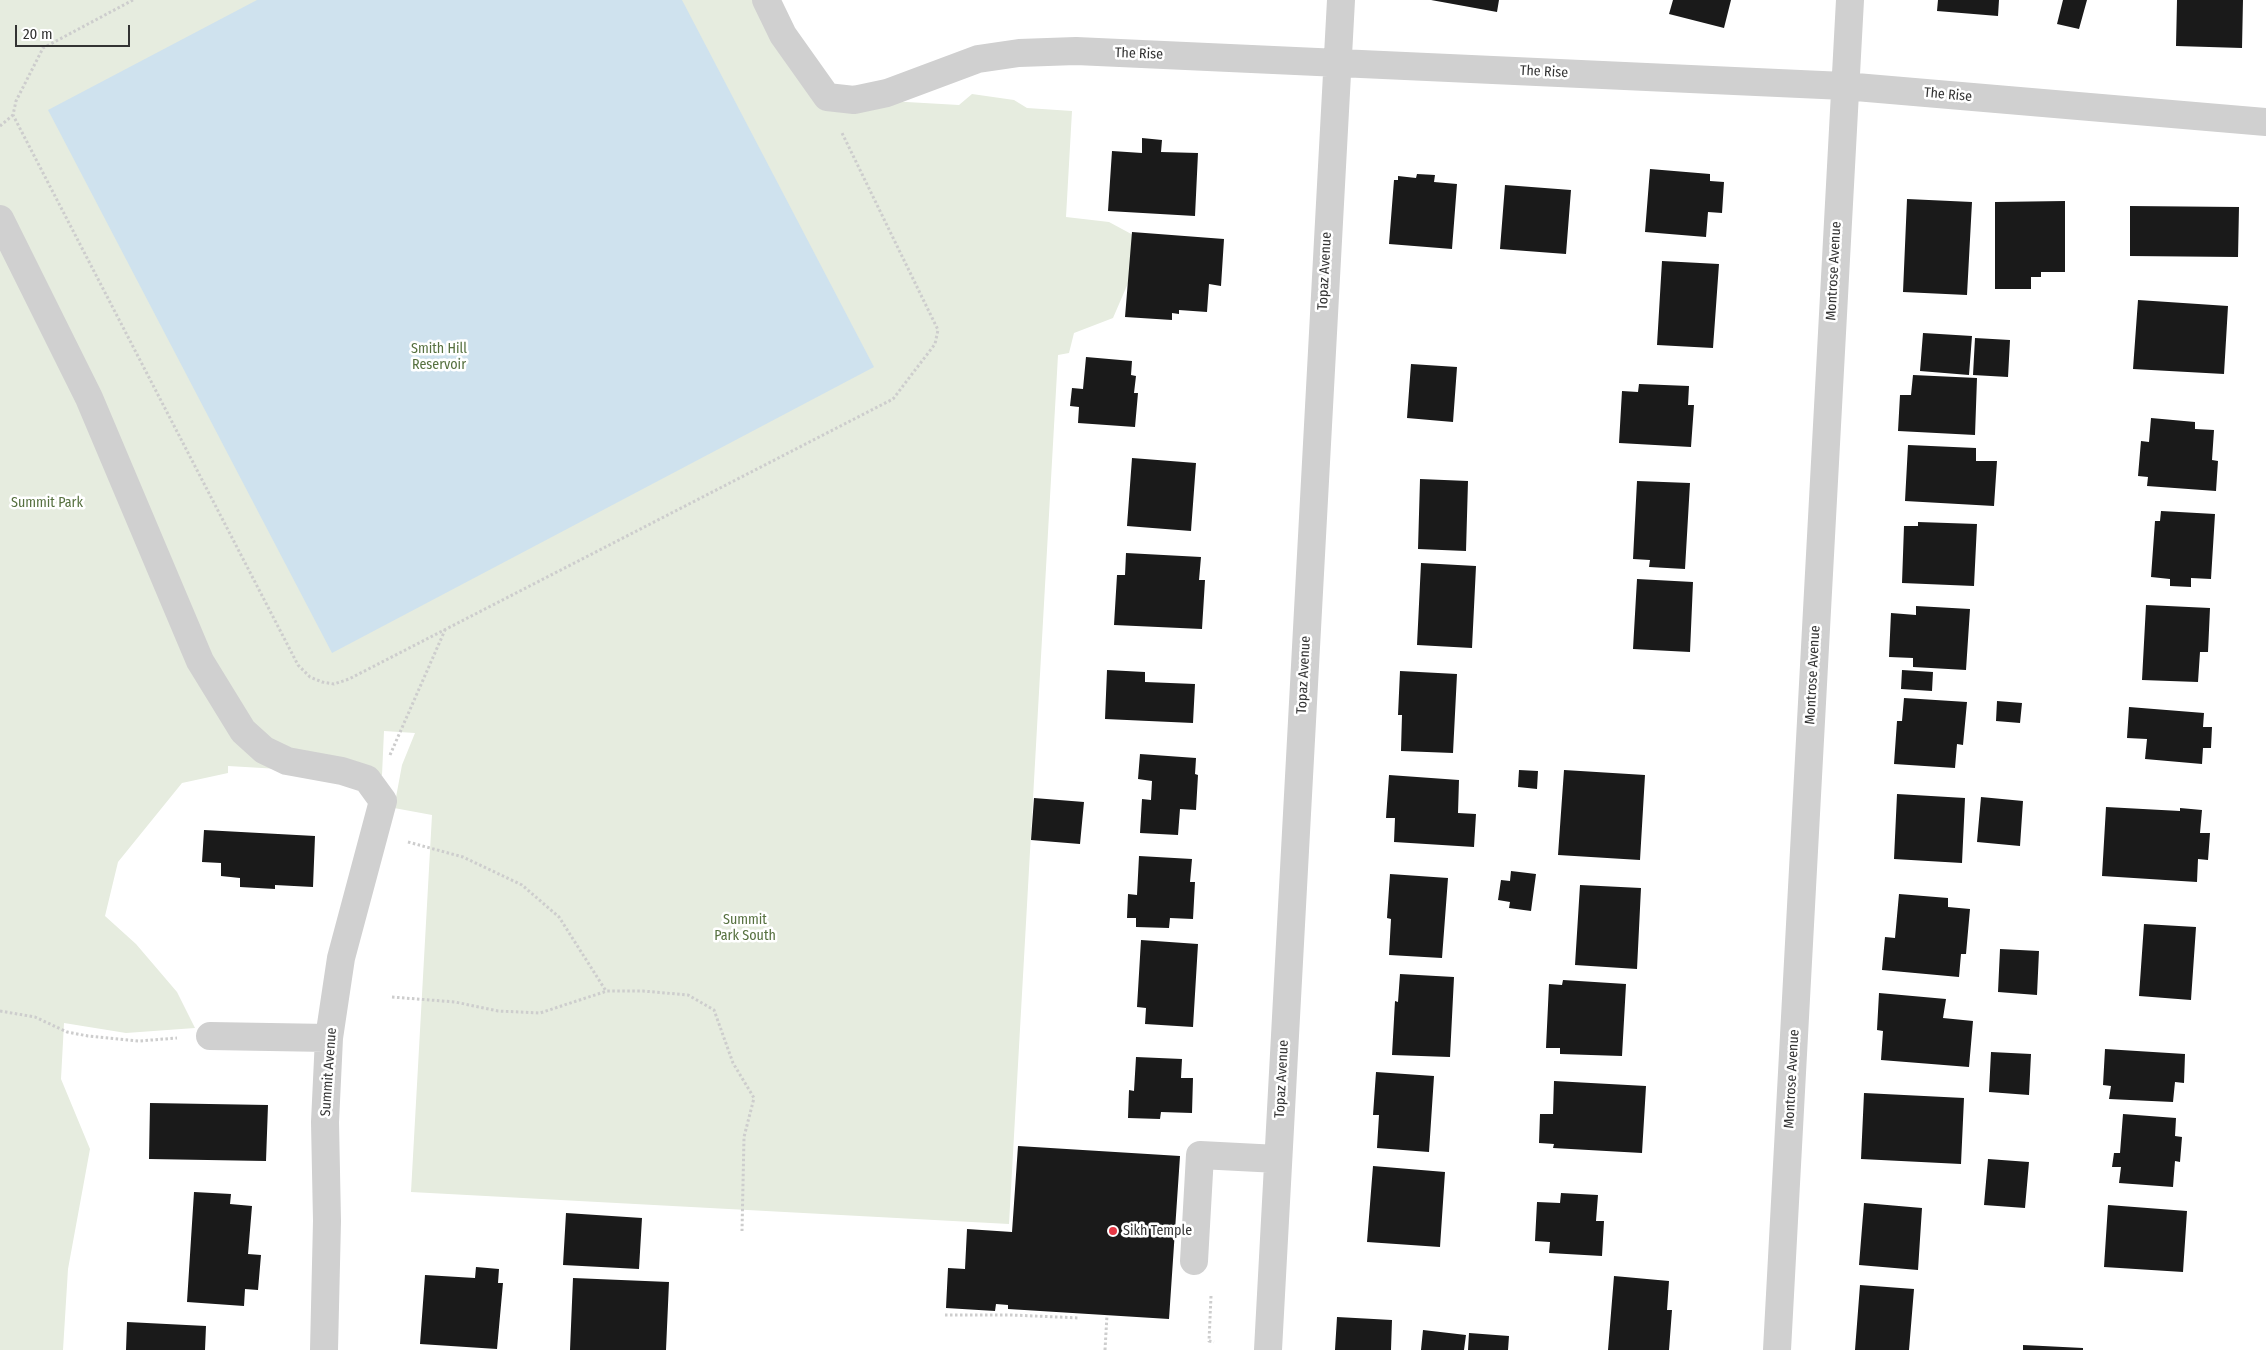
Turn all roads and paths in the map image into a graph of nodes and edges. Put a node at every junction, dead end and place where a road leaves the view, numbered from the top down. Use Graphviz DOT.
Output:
graph roads {
  1 [pos="133,0"];
  2 [pos="766,0"];
  3 [pos="1341,0"];
  4 [pos="1850,0"];
  5 [pos="1336,62"];
  6 [pos="1844,86"];
  7 [pos="828,97"];
  8 [pos="13,115"];
  9 [pos="2266,122"];
  10 [pos="0,126"];
  11 [pos="0,219"];
  12 [pos="445,630"];
  13 [pos="388,759"];
  14 [pos="373,835"];
  15 [pos="606,991"];
  16 [pos="392,997"];
  17 [pos="0,1012"];
  18 [pos="210,1036"];
  19 [pos="329,1038"];
  20 [pos="1278,1160"];
  21 [pos="742,1232"];
  22 [pos="1194,1260"];
  23 [pos="1211,1296"];
  24 [pos="945,1315"];
  25 [pos="1107,1315"];
  26 [pos="1080,1318"];
  27 [pos="1214,1342"];
  28 [pos="324,1350"];
  29 [pos="1104,1350"];
  30 [pos="1268,1350"];
  31 [pos="1777,1350"];
  1 -- 8 [label="path"];
  2 -- 7 [label="street"];
  3 -- 5 [label="street, Topaz Avenue"];
  4 -- 6 [label="street, Montrose Avenue"];
  5 -- 6 [label="street, The Rise"];
  5 -- 7 [label="street, The Rise"];
  5 -- 20 [label="street, Topaz Avenue"];
  6 -- 9 [label="street, The Rise"];
  6 -- 31 [label="street, Montrose Avenue"];
  7 -- 12 [label="path"];
  8 -- 10 [label="path"];
  8 -- 12 [label="path"];
  11 -- 14 [label="street, Summit Avenue"];
  12 -- 13 [label="path"];
  14 -- 15 [label="path"];
  14 -- 19 [label="street, Summit Avenue"];
  15 -- 16 [label="path"];
  15 -- 21 [label="path"];
  17 -- 18 [label="path"];
  18 -- 19 [label="street"];
  19 -- 28 [label="street, Summit Avenue"];
  20 -- 22 [label="street"];
  20 -- 30 [label="street, Topaz Avenue"];
  23 -- 27 [label="path"];
  24 -- 26 [label="path"];
  25 -- 29 [label="path"];
}
